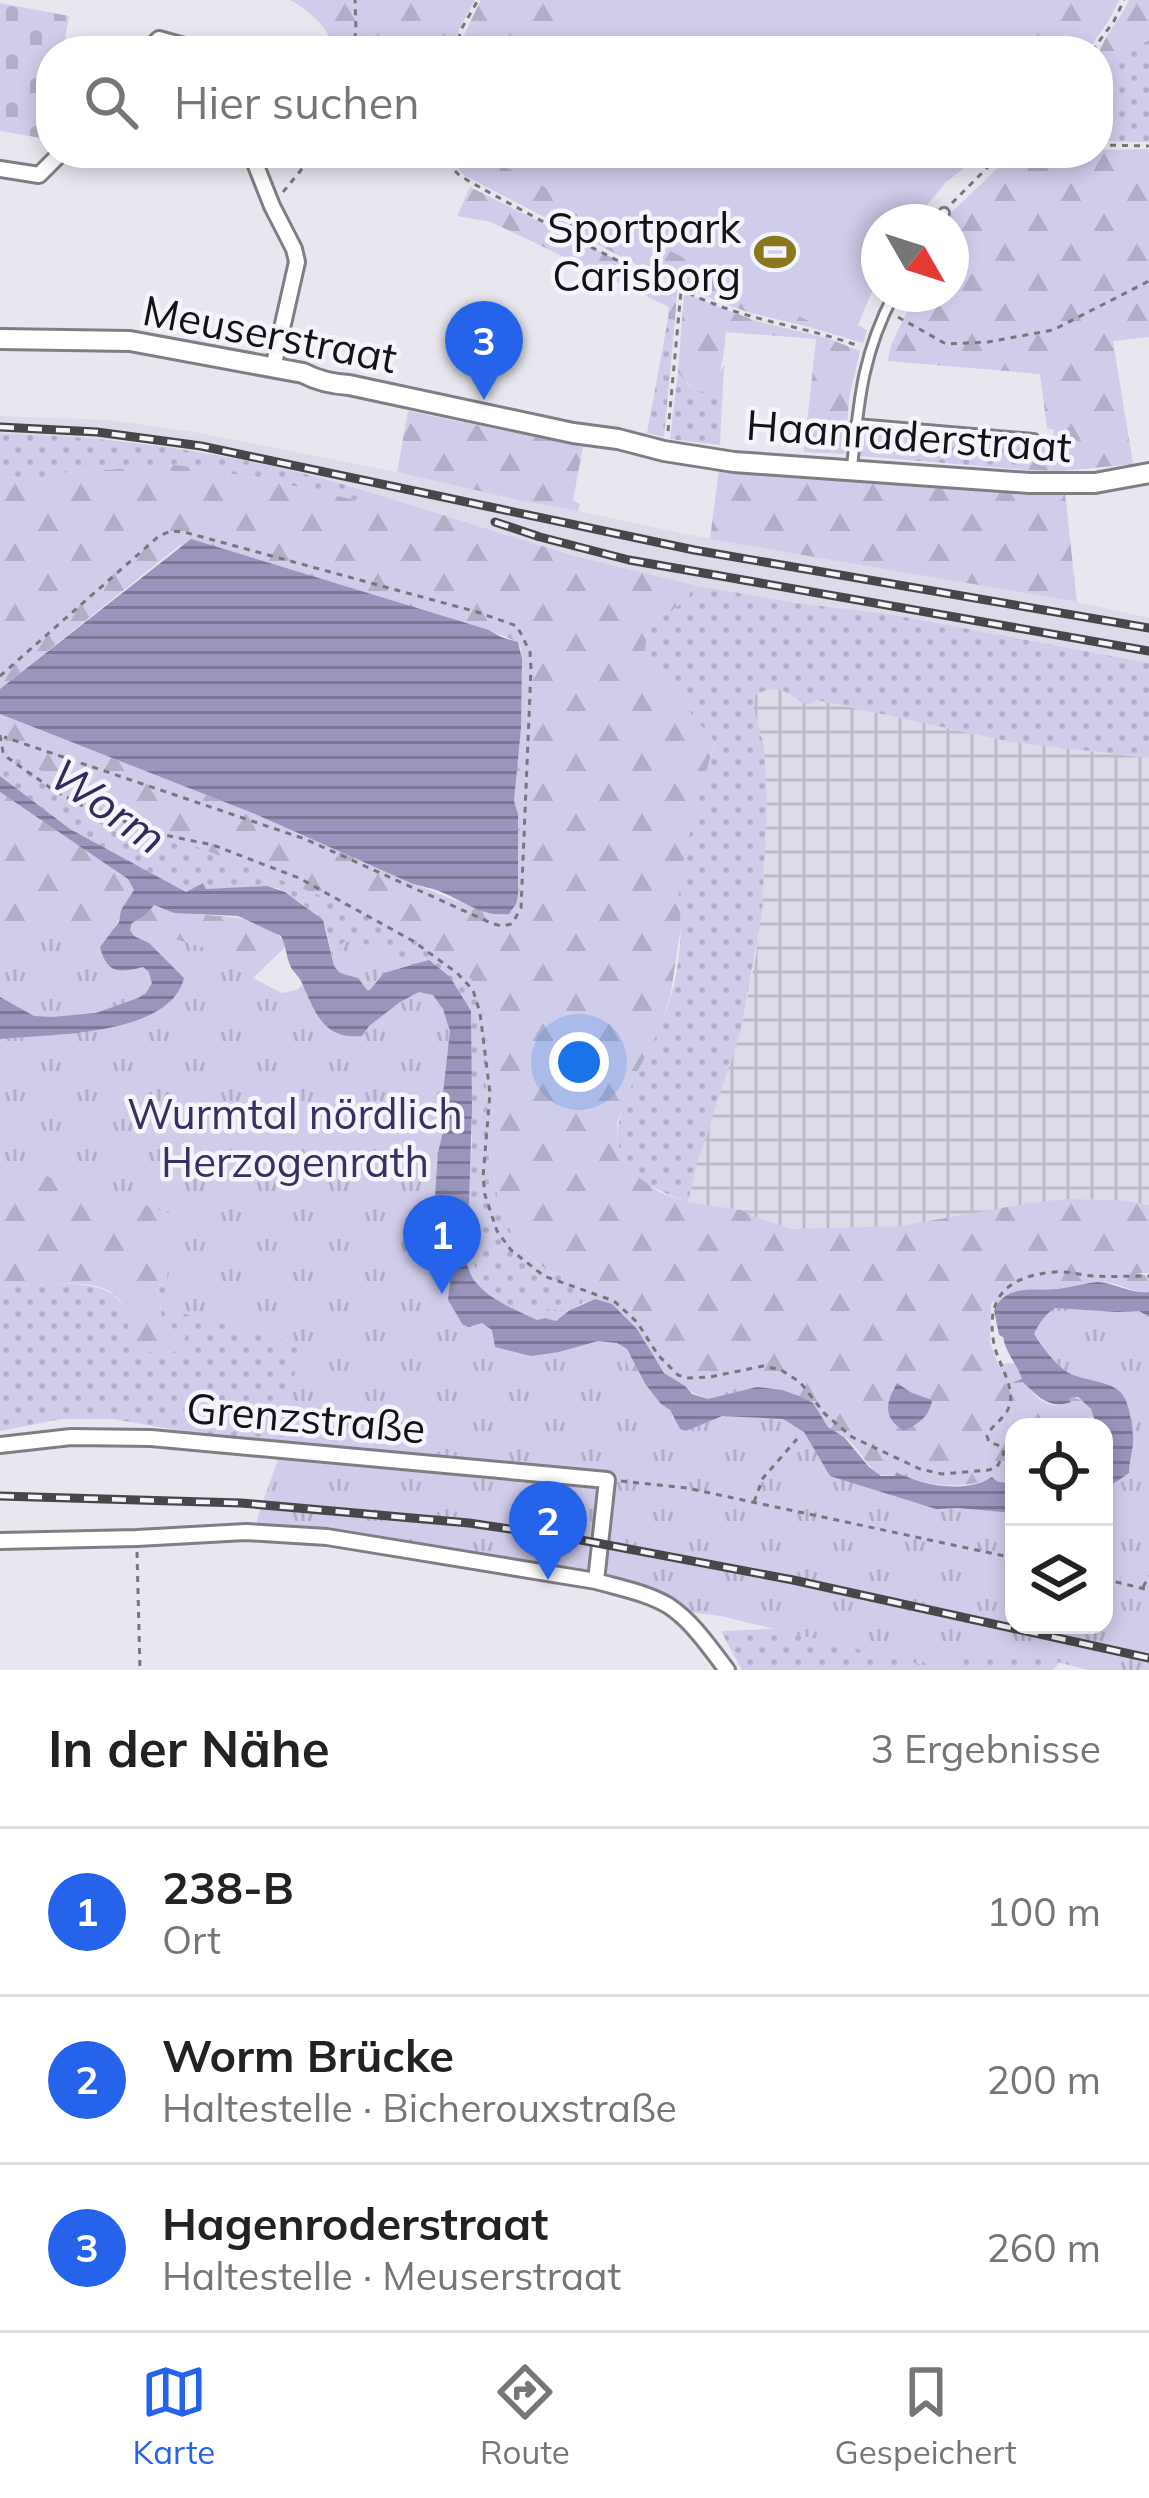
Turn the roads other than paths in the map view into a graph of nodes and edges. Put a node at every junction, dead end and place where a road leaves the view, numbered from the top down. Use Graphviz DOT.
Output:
graph roads {
  1 [pos="46,168"];
  2 [pos="257,168"];
  3 [pos="0,169"];
  4 [pos="885,312"];
  5 [pos="0,339"];
  6 [pos="273,368"];
  7 [pos="856,424"];
  8 [pos="1034,439"];
  9 [pos="664,451"];
  10 [pos="852,468"];
  11 [pos="1149,473"];
  12 [pos="0,1445"];
  13 [pos="0,1541"];
  14 [pos="596,1581"];
  15 [pos="727,1670"];
  1 -- 3 [label="street"];
  2 -- 6 [label="street"];
  4 -- 7 [label="lane"];
  5 -- 6 [label="street, Meuserstraat"];
  6 -- 9 [label="street, Meuserstraat"];
  7 -- 8 [label="lane, Haanraderstraat"];
  7 -- 10 [label="lane"];
  9 -- 10 [label="street, Haanraderstraat"];
  10 -- 11 [label="street, Haanraderstraat"];
  12 -- 14 [label="street, Grenzstraße"];
  13 -- 14 [label="street"];
  14 -- 15 [label="street"];
}
